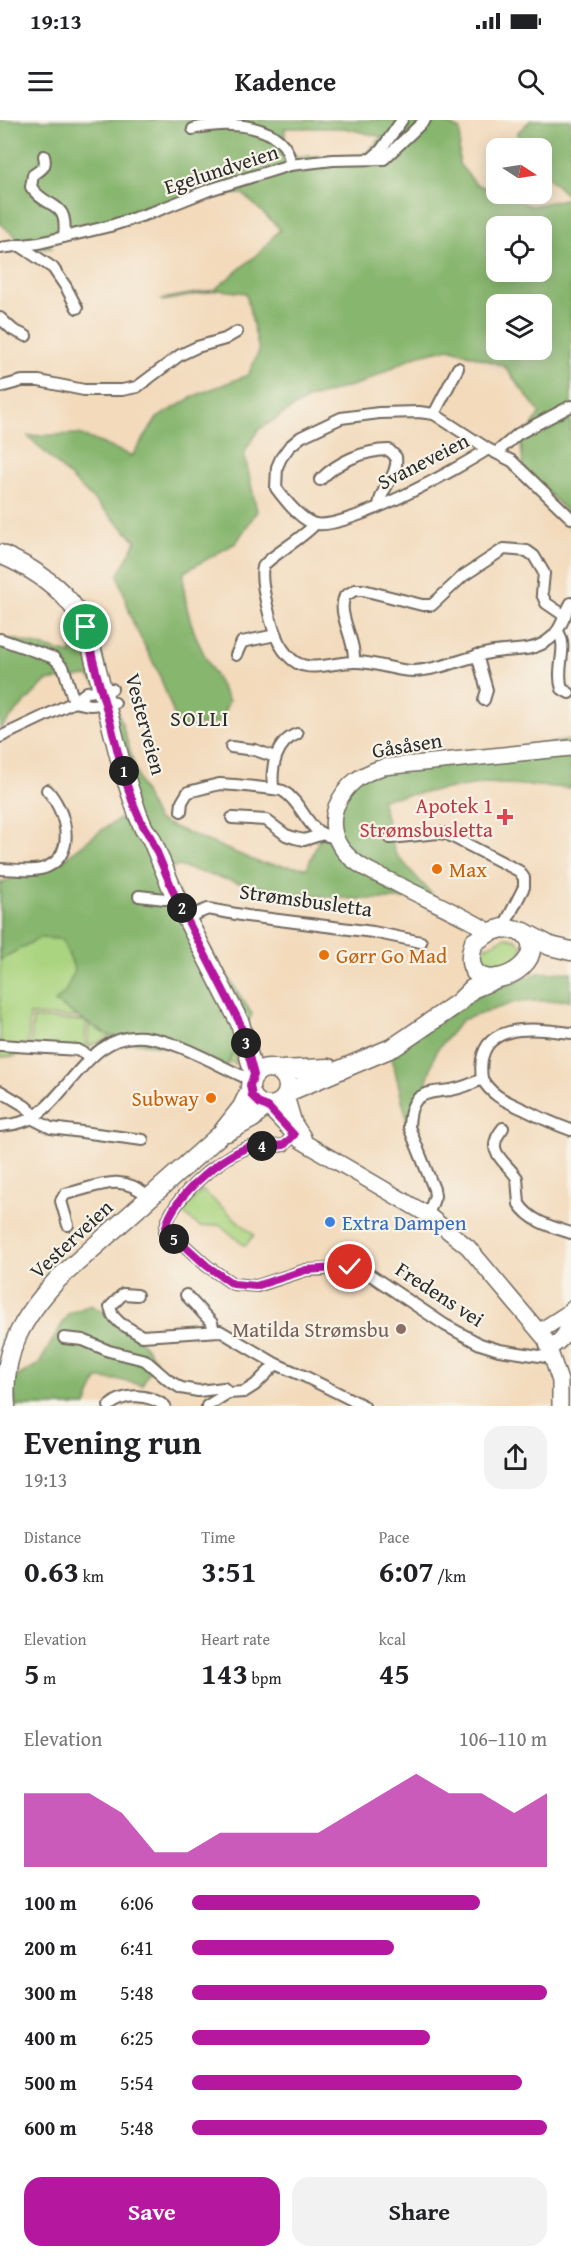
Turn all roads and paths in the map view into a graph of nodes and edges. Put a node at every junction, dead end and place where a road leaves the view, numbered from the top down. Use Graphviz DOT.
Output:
graph roads {
  1 [pos="247,120"];
  2 [pos="402,120"];
  3 [pos="425,120"];
  4 [pos="193,129"];
  5 [pos="261,129"];
  6 [pos="44,156"];
  7 [pos="371,159"];
  8 [pos="290,165"];
  9 [pos="64,236"];
  10 [pos="19,245"];
  11 [pos="0,248"];
  12 [pos="76,308"];
  13 [pos="0,318"];
  14 [pos="237,332"];
  15 [pos="26,336"];
  16 [pos="458,368"];
  17 [pos="0,387"];
  18 [pos="571,406"];
  19 [pos="434,414"];
  20 [pos="492,451"];
  21 [pos="320,480"];
  22 [pos="379,506"];
  23 [pos="571,518"];
  24 [pos="315,524"];
  25 [pos="0,554"];
  26 [pos="571,603"];
  27 [pos="565,616"];
  28 [pos="558,632"];
  29 [pos="276,634"];
  30 [pos="0,639"];
  31 [pos="236,655"];
  32 [pos="477,655"];
  33 [pos="354,662"];
  34 [pos="569,693"];
  35 [pos="108,696"];
  36 [pos="484,700"];
  37 [pos="74,702"];
  38 [pos="297,734"];
  39 [pos="0,737"];
  40 [pos="231,747"];
  41 [pos="571,748"];
  42 [pos="275,757"];
  43 [pos="273,787"];
  44 [pos="47,790"];
  45 [pos="181,812"];
  46 [pos="232,818"];
  47 [pos="328,836"];
  48 [pos="390,838"];
  49 [pos="0,869"];
  50 [pos="139,896"];
  51 [pos="176,898"];
  52 [pos="516,905"];
  53 [pos="457,916"];
  54 [pos="186,918"];
  55 [pos="509,931"];
  56 [pos="421,942"];
  57 [pos="471,950"];
  58 [pos="571,951"];
  59 [pos="571,957"];
  60 [pos="523,967"];
  61 [pos="498,978"];
  62 [pos="431,1022"];
  63 [pos="240,1023"];
  64 [pos="571,1033"];
  65 [pos="0,1045"];
  66 [pos="90,1057"];
  67 [pos="366,1060"];
  68 [pos="276,1069"];
  69 [pos="482,1079"];
  70 [pos="252,1082"];
  71 [pos="0,1090"];
  72 [pos="287,1094"];
  73 [pos="266,1106"];
  74 [pos="34,1117"];
  75 [pos="0,1126"];
  76 [pos="503,1128"];
  77 [pos="571,1130"];
  78 [pos="296,1133"];
  79 [pos="220,1135"];
  80 [pos="143,1140"];
  81 [pos="149,1197"];
  82 [pos="428,1215"];
  83 [pos="68,1225"];
  84 [pos="571,1233"];
  85 [pos="137,1295"];
  86 [pos="186,1295"];
  87 [pos="570,1311"];
  88 [pos="214,1330"];
  89 [pos="540,1331"];
  90 [pos="64,1338"];
  91 [pos="551,1353"];
  92 [pos="276,1365"];
  93 [pos="228,1393"];
  94 [pos="6,1406"];
  95 [pos="109,1406"];
  96 [pos="165,1406"];
  97 [pos="207,1406"];
  98 [pos="364,1406"];
  99 [pos="560,1406"];
  1 -- 5 [label="street"];
  2 -- 7 [label="street"];
  3 -- 7 [label="street, Egelundveien"];
  4 -- 5 [label="street"];
  5 -- 8 [label="street"];
  6 -- 9 [label="street"];
  7 -- 8 [label="street, Egelundveien"];
  8 -- 9 [label="street, Egelundveien"];
  9 -- 10 [label="street, Egelundveien"];
  10 -- 11 [label="street, Egelundveien"];
  10 -- 12 [label="street"];
  13 -- 15 [label="street"];
  14 -- 17 [label="street"];
  16 -- 19 [label="street"];
  18 -- 20 [label="street"];
  19 -- 20 [label="street, Svaneveien"];
  19 -- 24 [label="street, Svaneveien"];
  20 -- 22 [label="street, Svaneveien"];
  20 -- 23 [label="street"];
  21 -- 22 [label="street"];
  22 -- 24 [label="street, Svaneveien"];
  24 -- 29 [label="street"];
  25 -- 35 [label="main road, Vesterveien"];
  26 -- 27 [label="street"];
  27 -- 28 [label="street"];
  27 -- 33 [label="street"];
  28 -- 32 [label="street"];
  28 -- 34 [label="street"];
  29 -- 31 [label="street"];
  29 -- 33 [label="street"];
  30 -- 37 [label="street"];
  32 -- 33 [label="street"];
  32 -- 36 [label="street"];
  35 -- 37 [label="street"];
  35 -- 51 [label="main road, Vesterveien"];
  37 -- 39 [label="street"];
  38 -- 42 [label="street"];
  40 -- 42 [label="street"];
  41 -- 47 [label="street, Gåsåsen"];
  42 -- 43 [label="street"];
  43 -- 45 [label="street"];
  43 -- 47 [label="street"];
  44 -- 49 [label="street"];
  46 -- 47 [label="street"];
  47 -- 53 [label="street"];
  48 -- 52 [label="street"];
  50 -- 51 [label="street"];
  51 -- 54 [label="main road, Vesterveien"];
  52 -- 55 [label="street"];
  52 -- 55 [label="street"];
  53 -- 55 [label="street"];
  53 -- 57 [label="street"];
  54 -- 56 [label="street, Strømsbusletta"];
  54 -- 63 [label="main road, Vesterveien"];
  55 -- 57 [label="main road"];
  55 -- 58 [label="main road"];
  55 -- 60 [label="main road"];
  57 -- 61 [label="main road"];
  57 -- 62 [label="main road"];
  59 -- 60 [label="main road"];
  60 -- 61 [label="main road"];
  61 -- 62 [label="main road"];
  62 -- 67 [label="main road"];
  63 -- 68 [label="main road, Vesterveien"];
  63 -- 70 [label="main road, Vesterveien"];
  64 -- 69 [label="street"];
  65 -- 66 [label="street"];
  66 -- 70 [label="street"];
  66 -- 74 [label="street"];
  67 -- 68 [label="main road"];
  67 -- 72 [label="main road"];
  68 -- 70 [label="main road"];
  68 -- 72 [label="main road"];
  69 -- 77 [label="street"];
  69 -- 82 [label="street"];
  70 -- 73 [label="main road"];
  70 -- 79 [label="main road, Vesterveien"];
  71 -- 74 [label="street"];
  72 -- 73 [label="main road"];
  72 -- 78 [label="street"];
  73 -- 78 [label="street"];
  73 -- 79 [label="main road, Vesterveien"];
  74 -- 75 [label="street"];
  74 -- 80 [label="street"];
  76 -- 84 [label="street"];
  78 -- 82 [label="street"];
  78 -- 91 [label="street, Fredens vei"];
  79 -- 81 [label="main road, Vesterveien"];
  81 -- 83 [label="street"];
  81 -- 94 [label="main road, Vesterveien"];
  82 -- 89 [label="street"];
  85 -- 88 [label="street"];
  86 -- 88 [label="street"];
  87 -- 89 [label="street"];
  87 -- 91 [label="street"];
  88 -- 92 [label="street"];
  89 -- 91 [label="street"];
  90 -- 93 [label="street"];
  91 -- 99 [label="street"];
  92 -- 93 [label="street"];
  92 -- 98 [label="street"];
  93 -- 97 [label="street"];
  95 -- 96 [label="street"];
}
